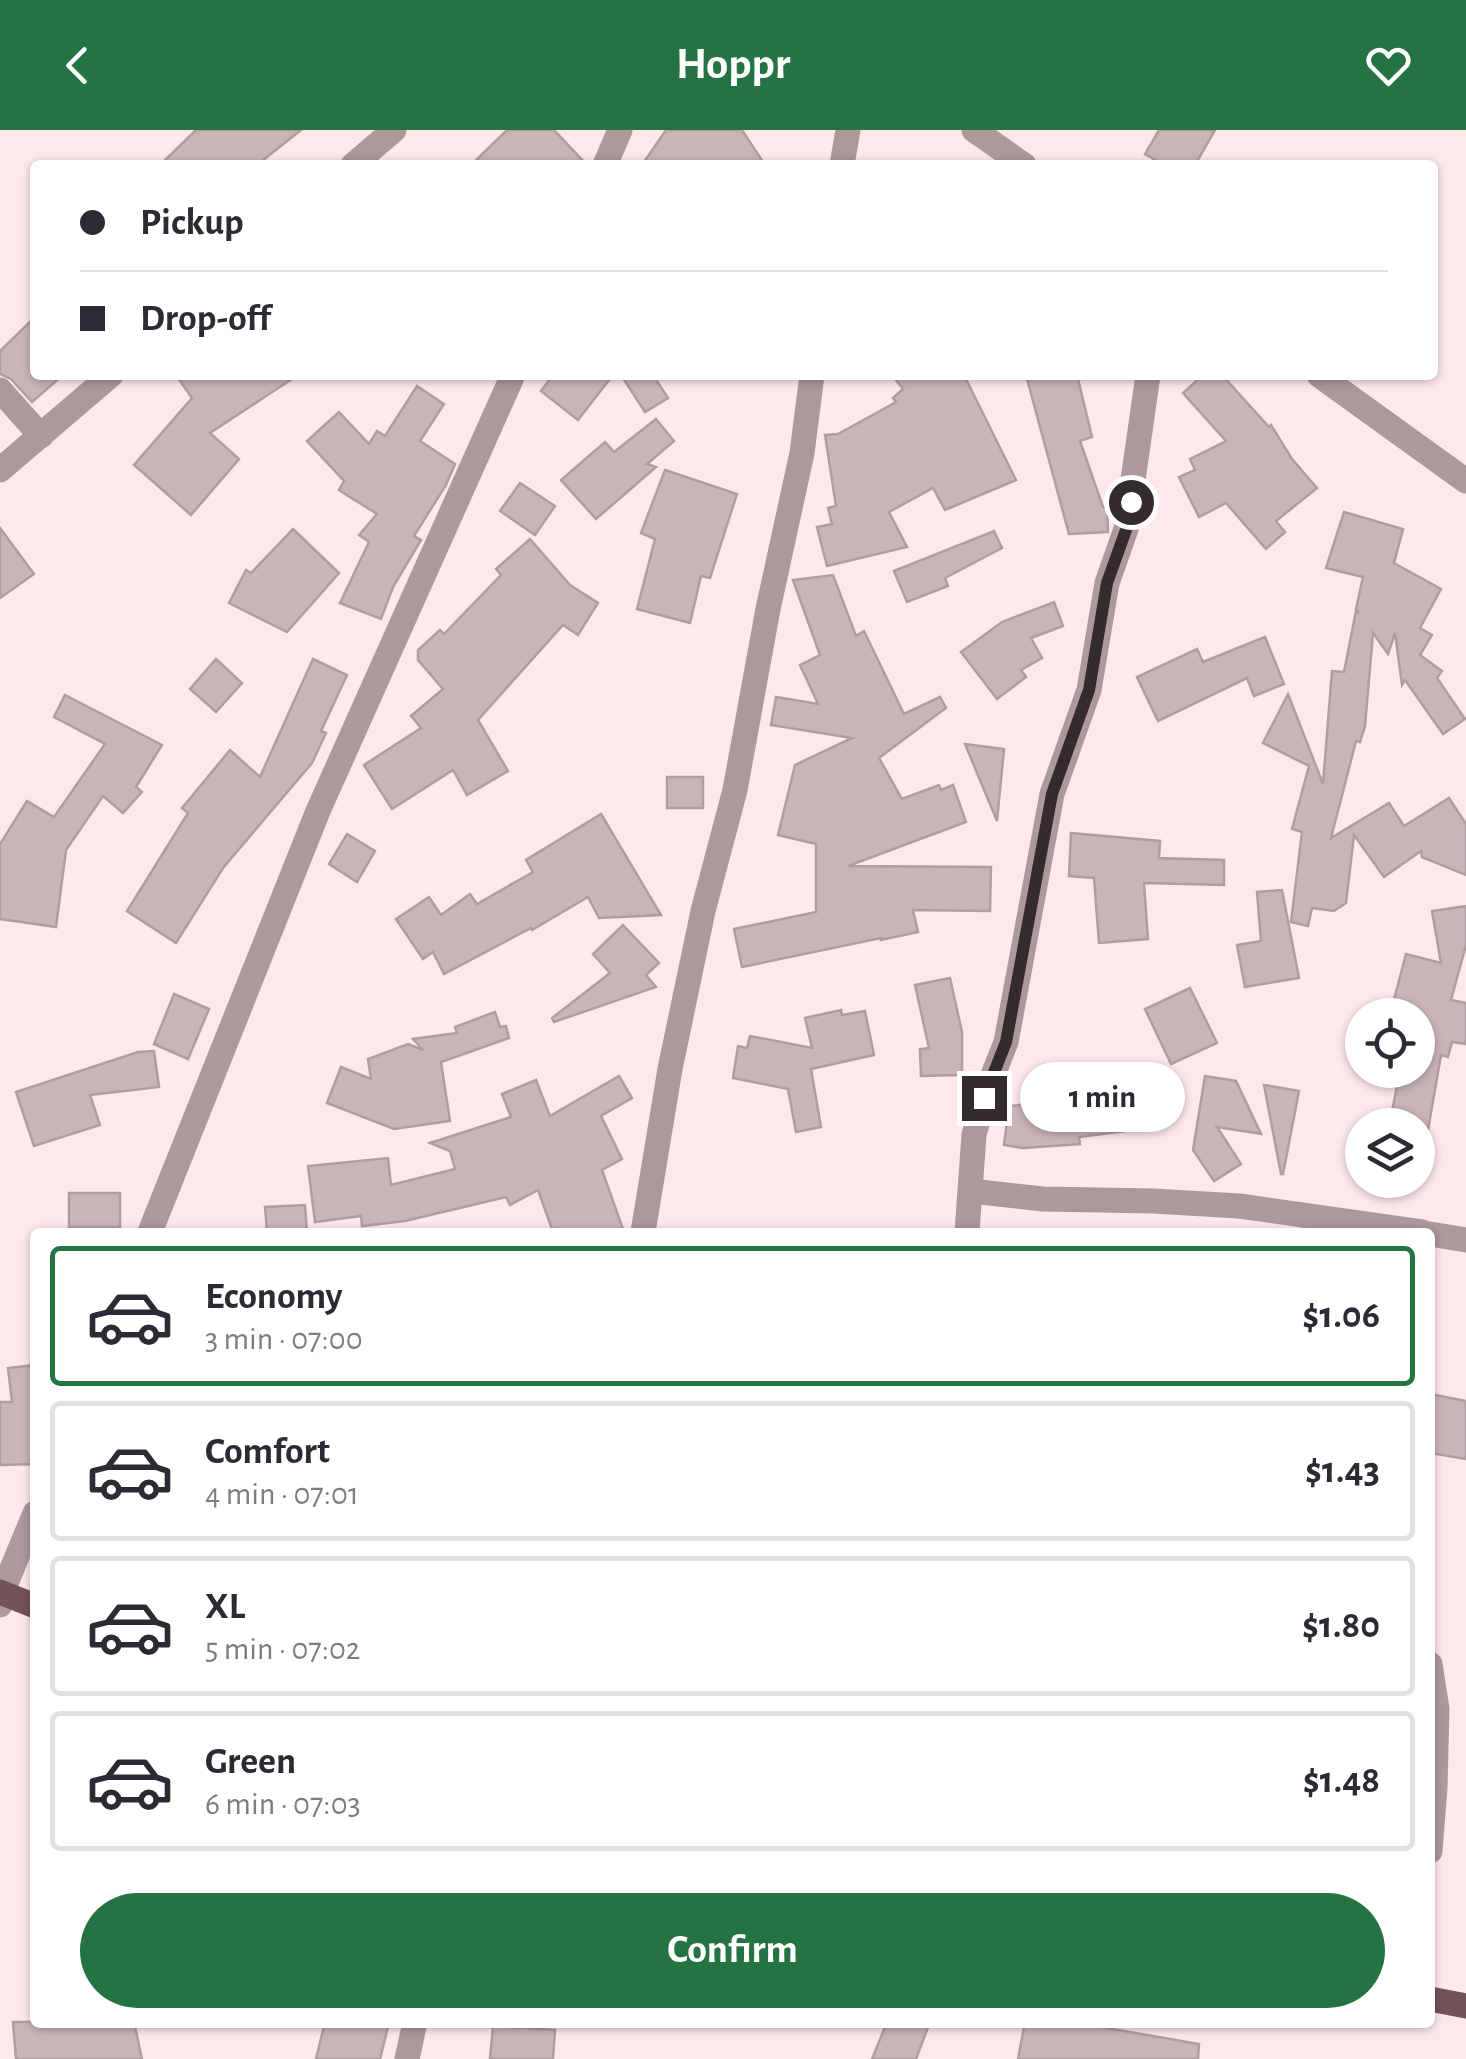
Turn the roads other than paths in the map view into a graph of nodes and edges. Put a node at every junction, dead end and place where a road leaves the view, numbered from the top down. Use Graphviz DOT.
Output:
graph roads {
  1 [pos="394,130"];
  2 [pos="620,130"];
  3 [pos="848,130"];
  4 [pos="974,130"];
  5 [pos="360,160"];
  6 [pos="608,160"];
  7 [pos="843,160"];
  8 [pos="1017,160"];
  9 [pos="105,380"];
  10 [pos="512,380"];
  11 [pos="811,380"];
  12 [pos="1147,380"];
  13 [pos="1325,380"];
  14 [pos="0,390"];
  15 [pos="41,436"];
  16 [pos="0,470"];
  17 [pos="1466,481"];
  18 [pos="972,1192"];
  19 [pos="152,1228"];
  20 [pos="643,1228"];
  21 [pos="968,1228"];
  22 [pos="1394,1228"];
  23 [pos="1435,1235"];
  24 [pos="1466,1240"];
  25 [pos="30,1525"];
  26 [pos="1,1596"];
  27 [pos="30,1605"];
  28 [pos="1435,1696"];
  29 [pos="1435,1798"];
  30 [pos="1435,2000"];
  31 [pos="1466,2006"];
  32 [pos="414,2028"];
  33 [pos="407,2059"];
  1 -- 5 [label="street"];
  2 -- 6 [label="street"];
  3 -- 7 [label="street"];
  4 -- 8 [label="street"];
  9 -- 15 [label="street"];
  10 -- 19 [label="street"];
  11 -- 20 [label="street"];
  12 -- 18 [label="street"];
  13 -- 17 [label="street"];
  14 -- 15 [label="street"];
  15 -- 16 [label="street"];
  18 -- 21 [label="street"];
  18 -- 22 [label="street"];
  23 -- 24 [label="street"];
  25 -- 26 [label="street"];
  26 -- 27 [label="main road"];
  28 -- 29 [label="street"];
  30 -- 31 [label="main road"];
  32 -- 33 [label="street"];
}
